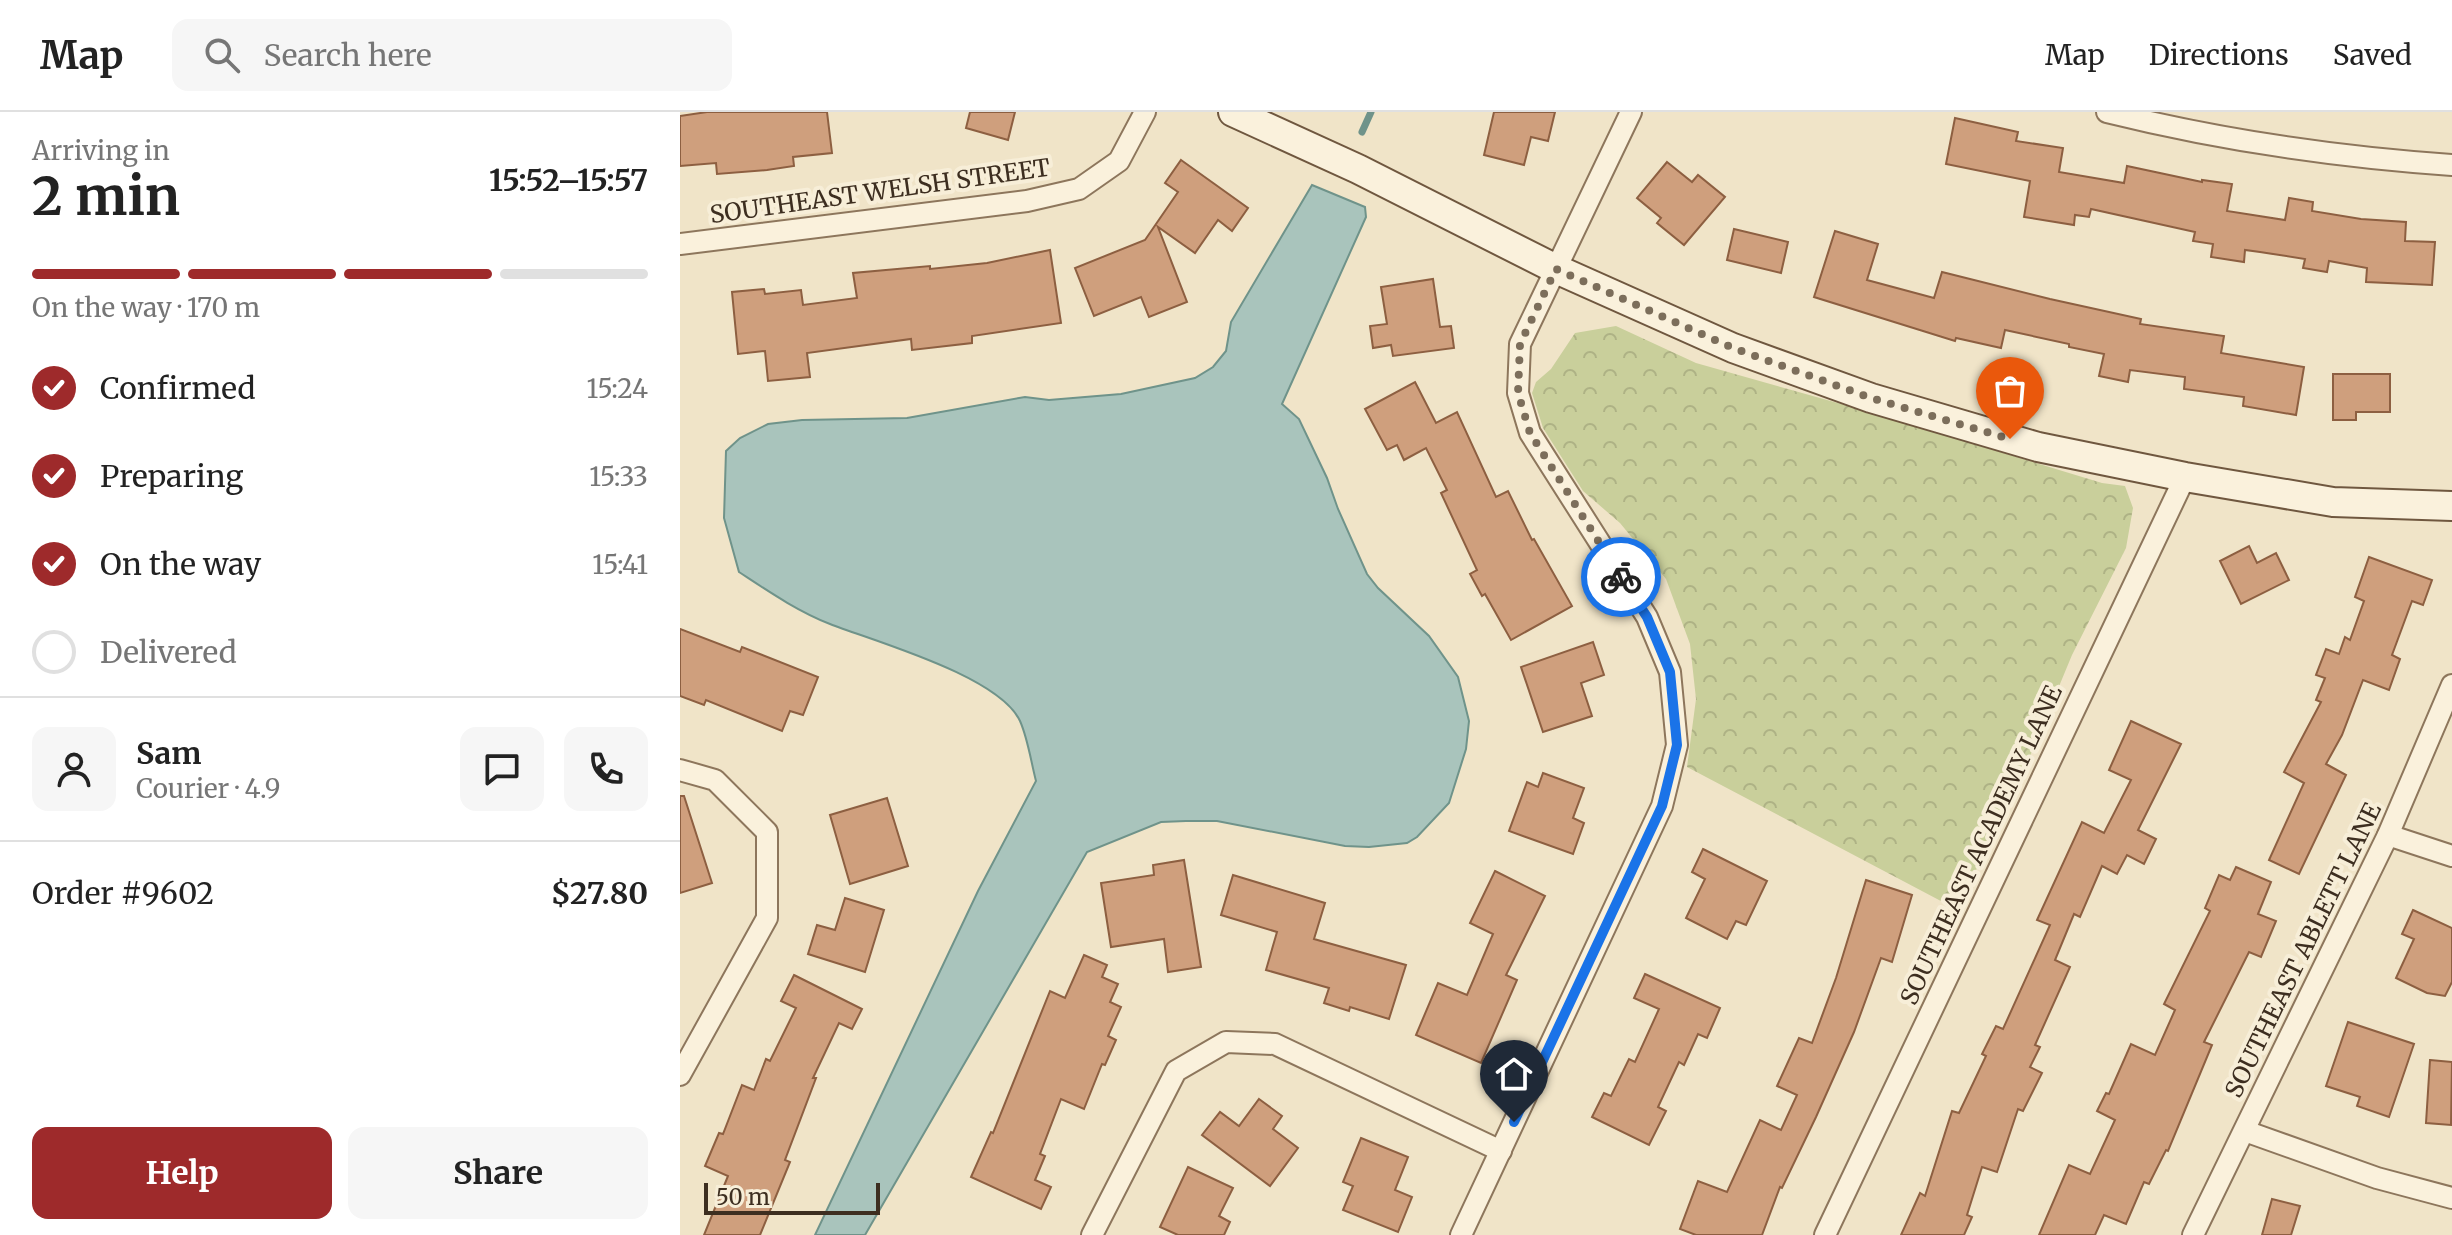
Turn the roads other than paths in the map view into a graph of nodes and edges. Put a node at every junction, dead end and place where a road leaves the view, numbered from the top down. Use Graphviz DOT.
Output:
graph roads {
  1 [pos="1145,112"];
  2 [pos="1233,112"];
  3 [pos="1631,112"];
  4 [pos="2107,112"];
  5 [pos="2452,165"];
  6 [pos="680,244"];
  7 [pos="1556,269"];
  8 [pos="2185,477"];
  9 [pos="2452,506"];
  10 [pos="2452,685"];
  11 [pos="680,770"];
  12 [pos="2388,835"];
  13 [pos="2452,856"];
  14 [pos="680,1075"];
  15 [pos="2245,1131"];
  16 [pos="1501,1151"];
  17 [pos="2452,1198"];
  18 [pos="1092,1235"];
  19 [pos="1461,1235"];
  20 [pos="1825,1235"];
  21 [pos="2193,1235"];
  1 -- 6 [label="street, SOUTHEAST WELSH STREET"];
  2 -- 7 [label="street"];
  3 -- 7 [label="street"];
  4 -- 5 [label="street"];
  7 -- 8 [label="street"];
  7 -- 16 [label="street"];
  8 -- 9 [label="street"];
  8 -- 20 [label="street, SOUTHEAST ACADEMY LANE"];
  10 -- 12 [label="street, SOUTHEAST ABLETT LANE"];
  11 -- 14 [label="street"];
  12 -- 13 [label="street"];
  12 -- 15 [label="street, SOUTHEAST ABLETT LANE"];
  15 -- 17 [label="street"];
  15 -- 21 [label="street, SOUTHEAST ABLETT LANE"];
  16 -- 18 [label="street"];
  16 -- 19 [label="street"];
}
